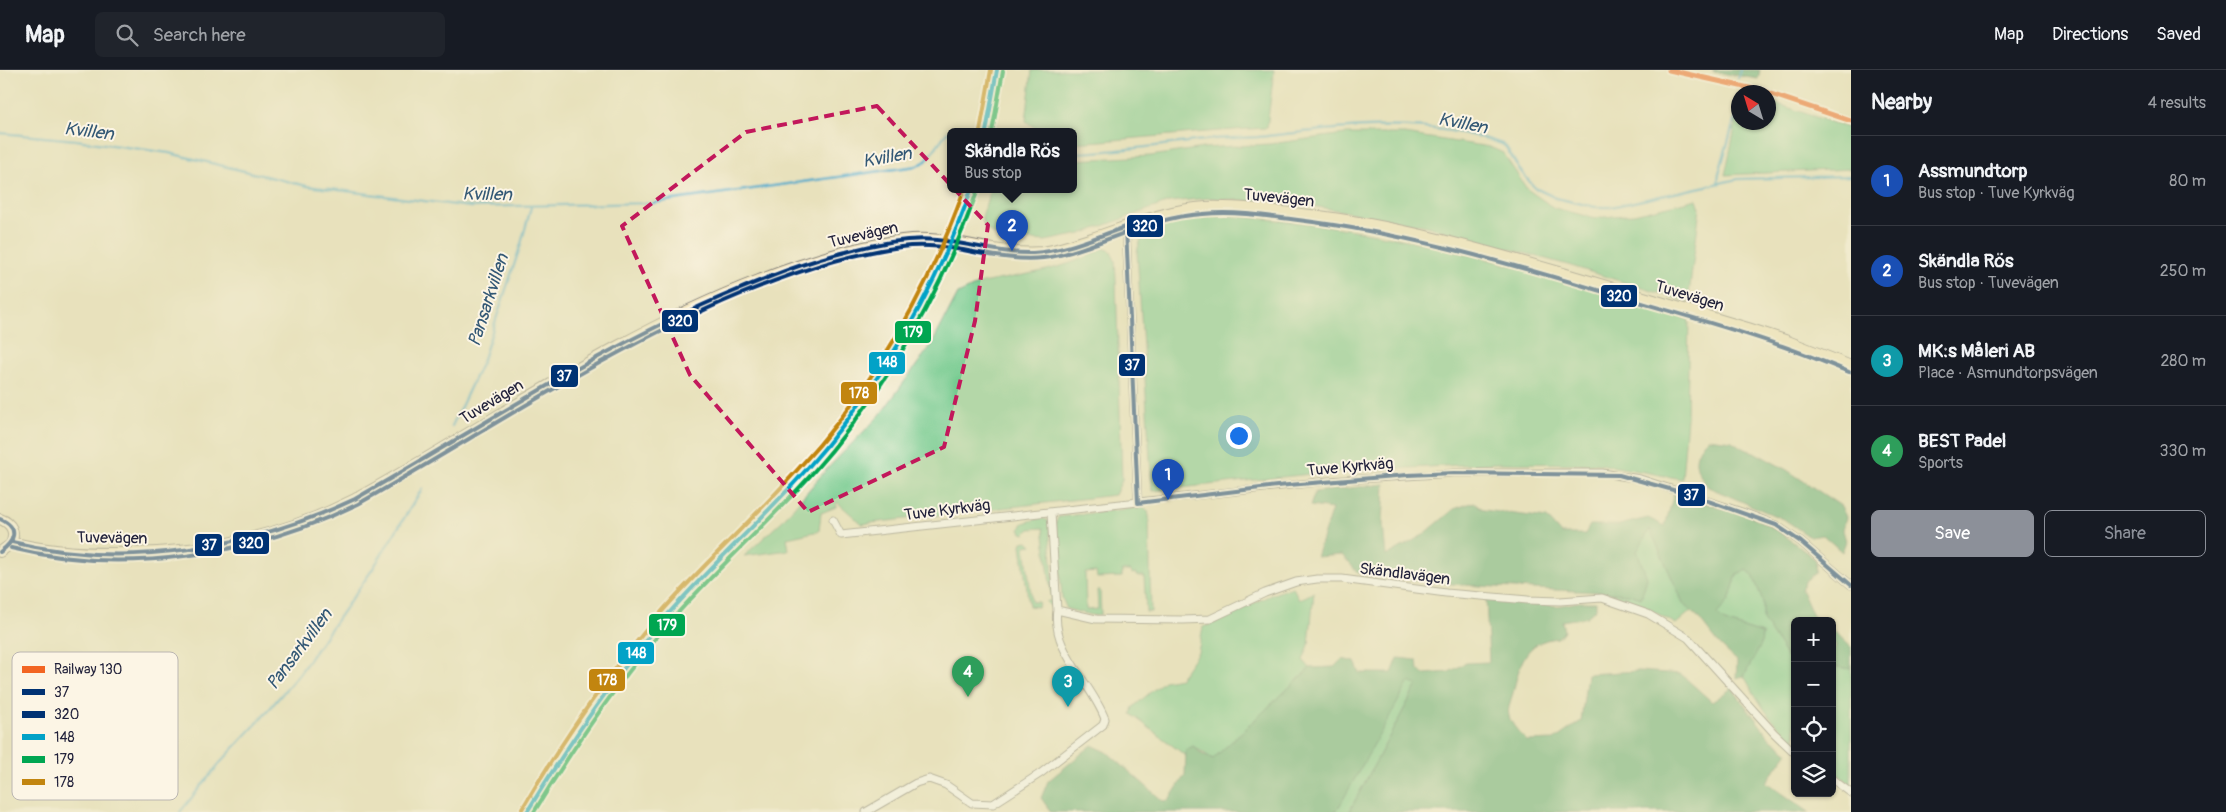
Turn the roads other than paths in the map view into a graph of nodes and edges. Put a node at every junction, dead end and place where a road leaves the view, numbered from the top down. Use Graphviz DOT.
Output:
graph roads {
  1 [pos="997,70"];
  2 [pos="987,128"];
  3 [pos="970,193"];
  4 [pos="1126,227"];
  5 [pos="952,241"];
  6 [pos="1851,366"];
  7 [pos="1138,503"];
  8 [pos="1051,513"];
  9 [pos="0,519"];
  10 [pos="833,520"];
  11 [pos="12,542"];
  12 [pos="0,552"];
  13 [pos="1851,585"];
  14 [pos="1057,610"];
  15 [pos="1794,752"];
  16 [pos="1836,782"];
  17 [pos="1851,793"];
  18 [pos="527,812"];
  19 [pos="866,812"];
  1 -- 2 [label="highway"];
  3 -- 5 [label="highway"];
  4 -- 5 [label="main road, Tuvevägen"];
  4 -- 6 [label="main road, Tuvevägen"];
  4 -- 7 [label="street"];
  5 -- 11 [label="main road, Tuvevägen"];
  5 -- 18 [label="highway"];
  7 -- 8 [label="street, Tuve Kyrkväg"];
  7 -- 13 [label="street, Tuve Kyrkväg"];
  8 -- 10 [label="street, Tuve Kyrkväg"];
  8 -- 14 [label="street"];
  9 -- 11 [label="main road"];
  11 -- 12 [label="main road"];
  14 -- 15 [label="street, Skändlavägen"];
  14 -- 19 [label="street"];
  16 -- 17 [label="street"];
}
